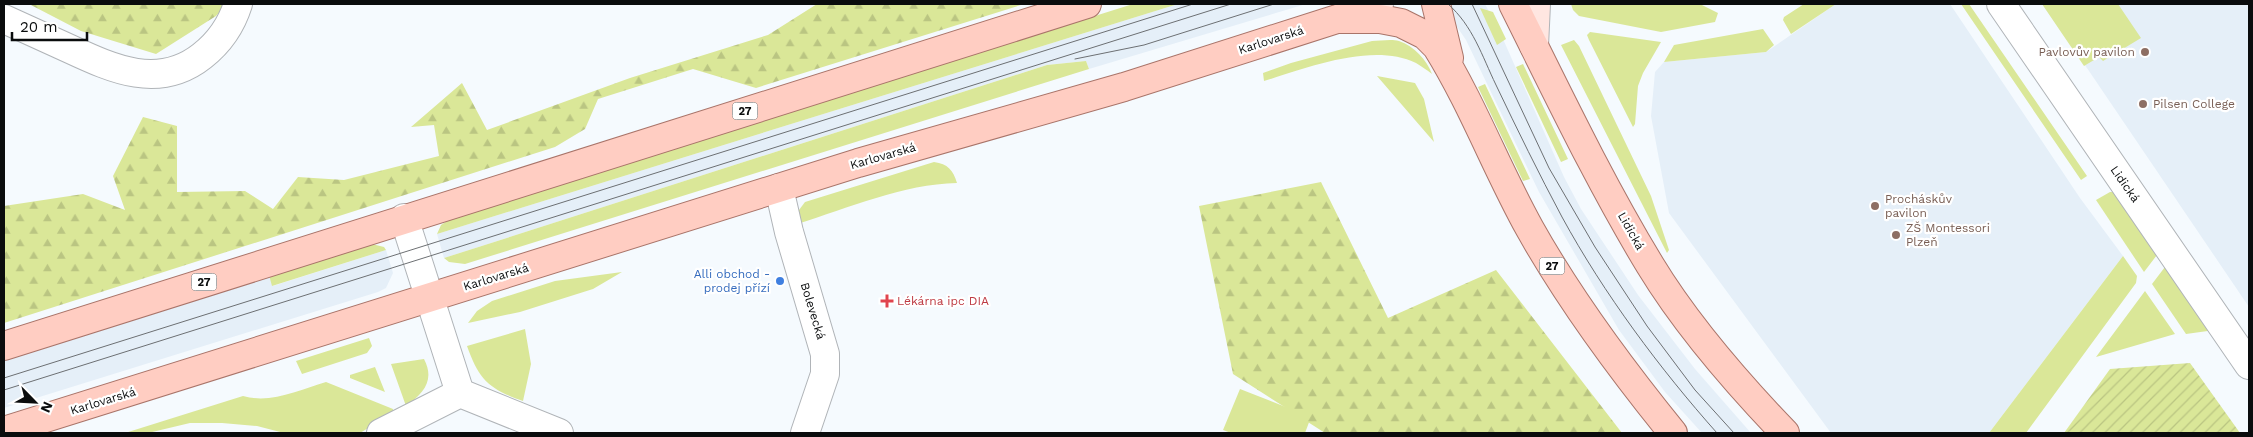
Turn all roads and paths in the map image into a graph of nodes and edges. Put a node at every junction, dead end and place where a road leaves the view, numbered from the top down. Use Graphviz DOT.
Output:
graph roads {
  1 [pos="238,4"];
  2 [pos="1087,4"];
  3 [pos="1379,4"];
  4 [pos="1436,4"];
  5 [pos="1514,4"];
  6 [pos="1536,4"];
  7 [pos="2001,4"];
  8 [pos="4,19"];
  9 [pos="1337,20"];
  10 [pos="1534,46"];
  11 [pos="1456,83"];
  12 [pos="779,188"];
  13 [pos="404,218"];
  14 [pos="430,297"];
  15 [pos="4,346"];
  16 [pos="2249,365"];
  17 [pos="460,392"];
  18 [pos="4,431"];
  19 [pos="382,433"];
  20 [pos="559,433"];
  21 [pos="804,433"];
  22 [pos="1673,433"];
  23 [pos="1785,433"];
  1 -- 8 [label="street"];
  2 -- 13 [label="main road, 27"];
  3 -- 9 [label="main road, Karlovarská"];
  4 -- 11 [label="main road"];
  5 -- 10 [label="main road, Lidická"];
  6 -- 10 [label="main road"];
  7 -- 16 [label="street, Lidická"];
  9 -- 11 [label="main road, Karlovarská"];
  9 -- 12 [label="main road, Karlovarská"];
  10 -- 23 [label="main road, Lidická"];
  11 -- 22 [label="main road, 27"];
  12 -- 14 [label="main road, Karlovarská"];
  12 -- 21 [label="street, Bolevecká"];
  13 -- 14 [label="street"];
  13 -- 15 [label="main road, 27"];
  14 -- 17 [label="street"];
  14 -- 18 [label="main road, Karlovarská"];
  17 -- 19 [label="street"];
  17 -- 20 [label="street"];
}
